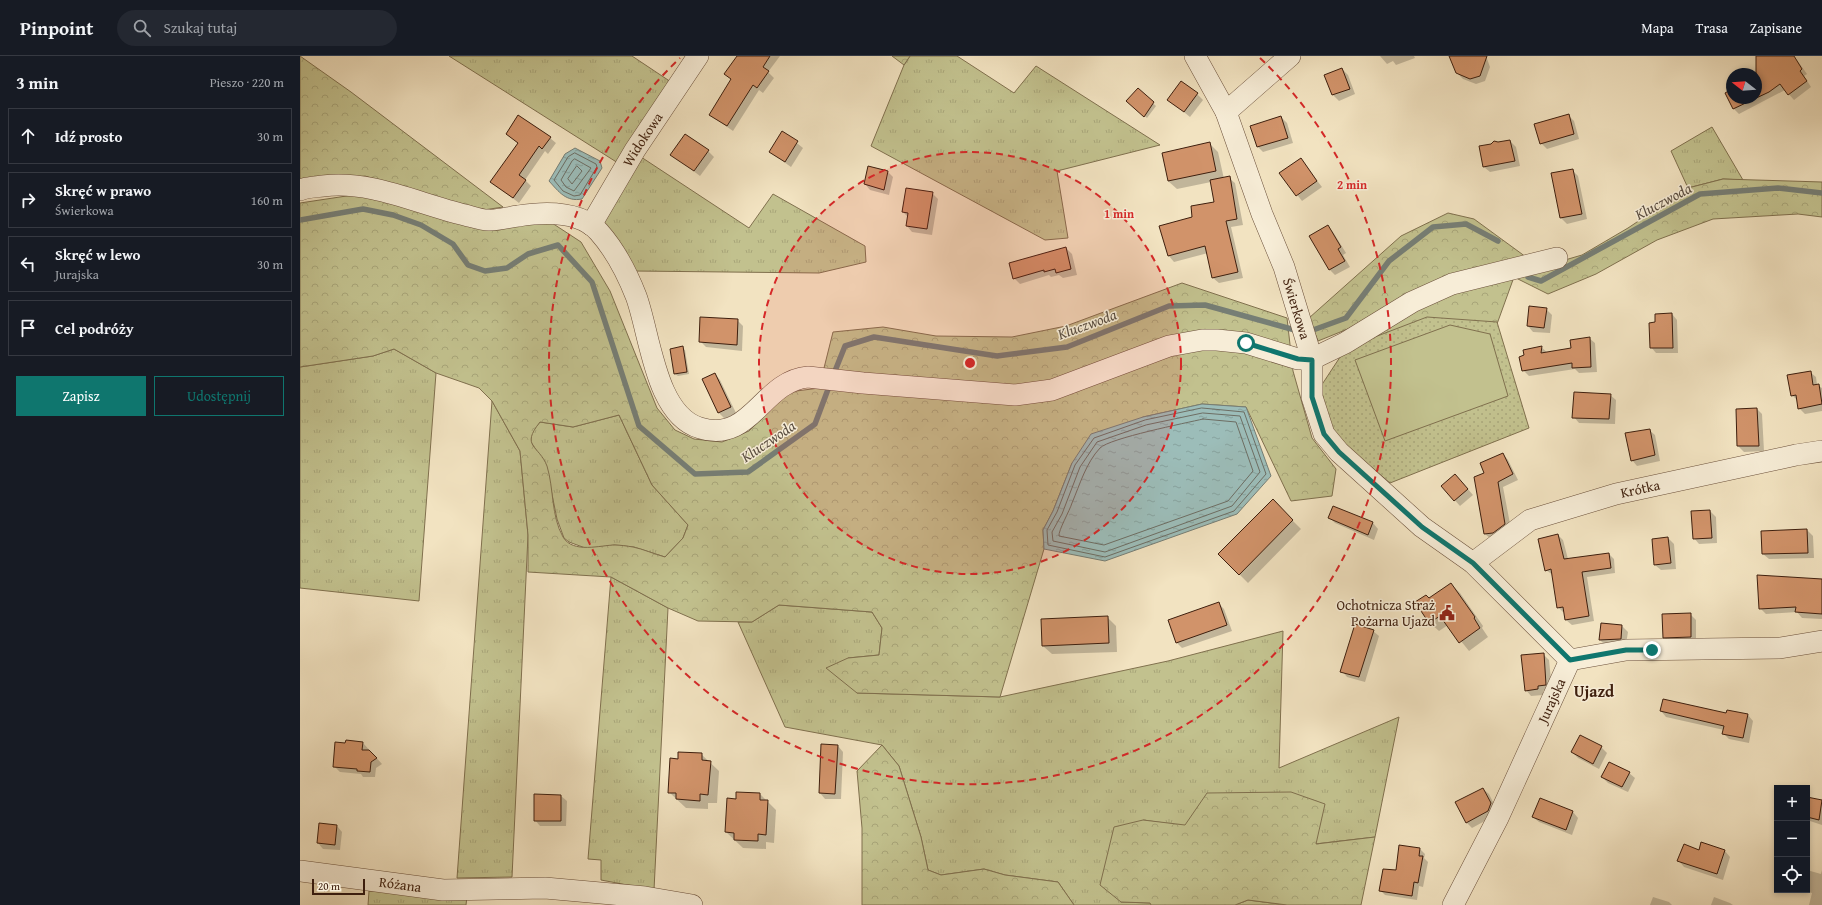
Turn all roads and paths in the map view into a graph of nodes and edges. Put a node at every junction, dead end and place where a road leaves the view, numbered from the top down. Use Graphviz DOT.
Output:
graph roads {
  1 [pos="698,56"];
  2 [pos="1195,56"];
  3 [pos="1290,56"];
  4 [pos="1226,112"];
  5 [pos="300,190"];
  6 [pos="591,224"];
  7 [pos="1557,258"];
  8 [pos="1312,360"];
  9 [pos="1822,451"];
  10 [pos="1473,563"];
  11 [pos="1822,642"];
  12 [pos="1570,660"];
  13 [pos="300,871"];
  14 [pos="692,905"];
  15 [pos="1453,905"];
  1 -- 6 [label="street, Widokowa"];
  2 -- 4 [label="street, Świerkowa"];
  3 -- 4 [label="street"];
  4 -- 8 [label="street, Świerkowa"];
  5 -- 6 [label="street"];
  6 -- 8 [label="street"];
  7 -- 8 [label="street"];
  8 -- 10 [label="street, Świerkowa"];
  9 -- 10 [label="street, Krótka"];
  10 -- 12 [label="street, Świerkowa"];
  11 -- 12 [label="street"];
  12 -- 15 [label="street, Jurajska"];
  13 -- 14 [label="street, Różana"];
}
